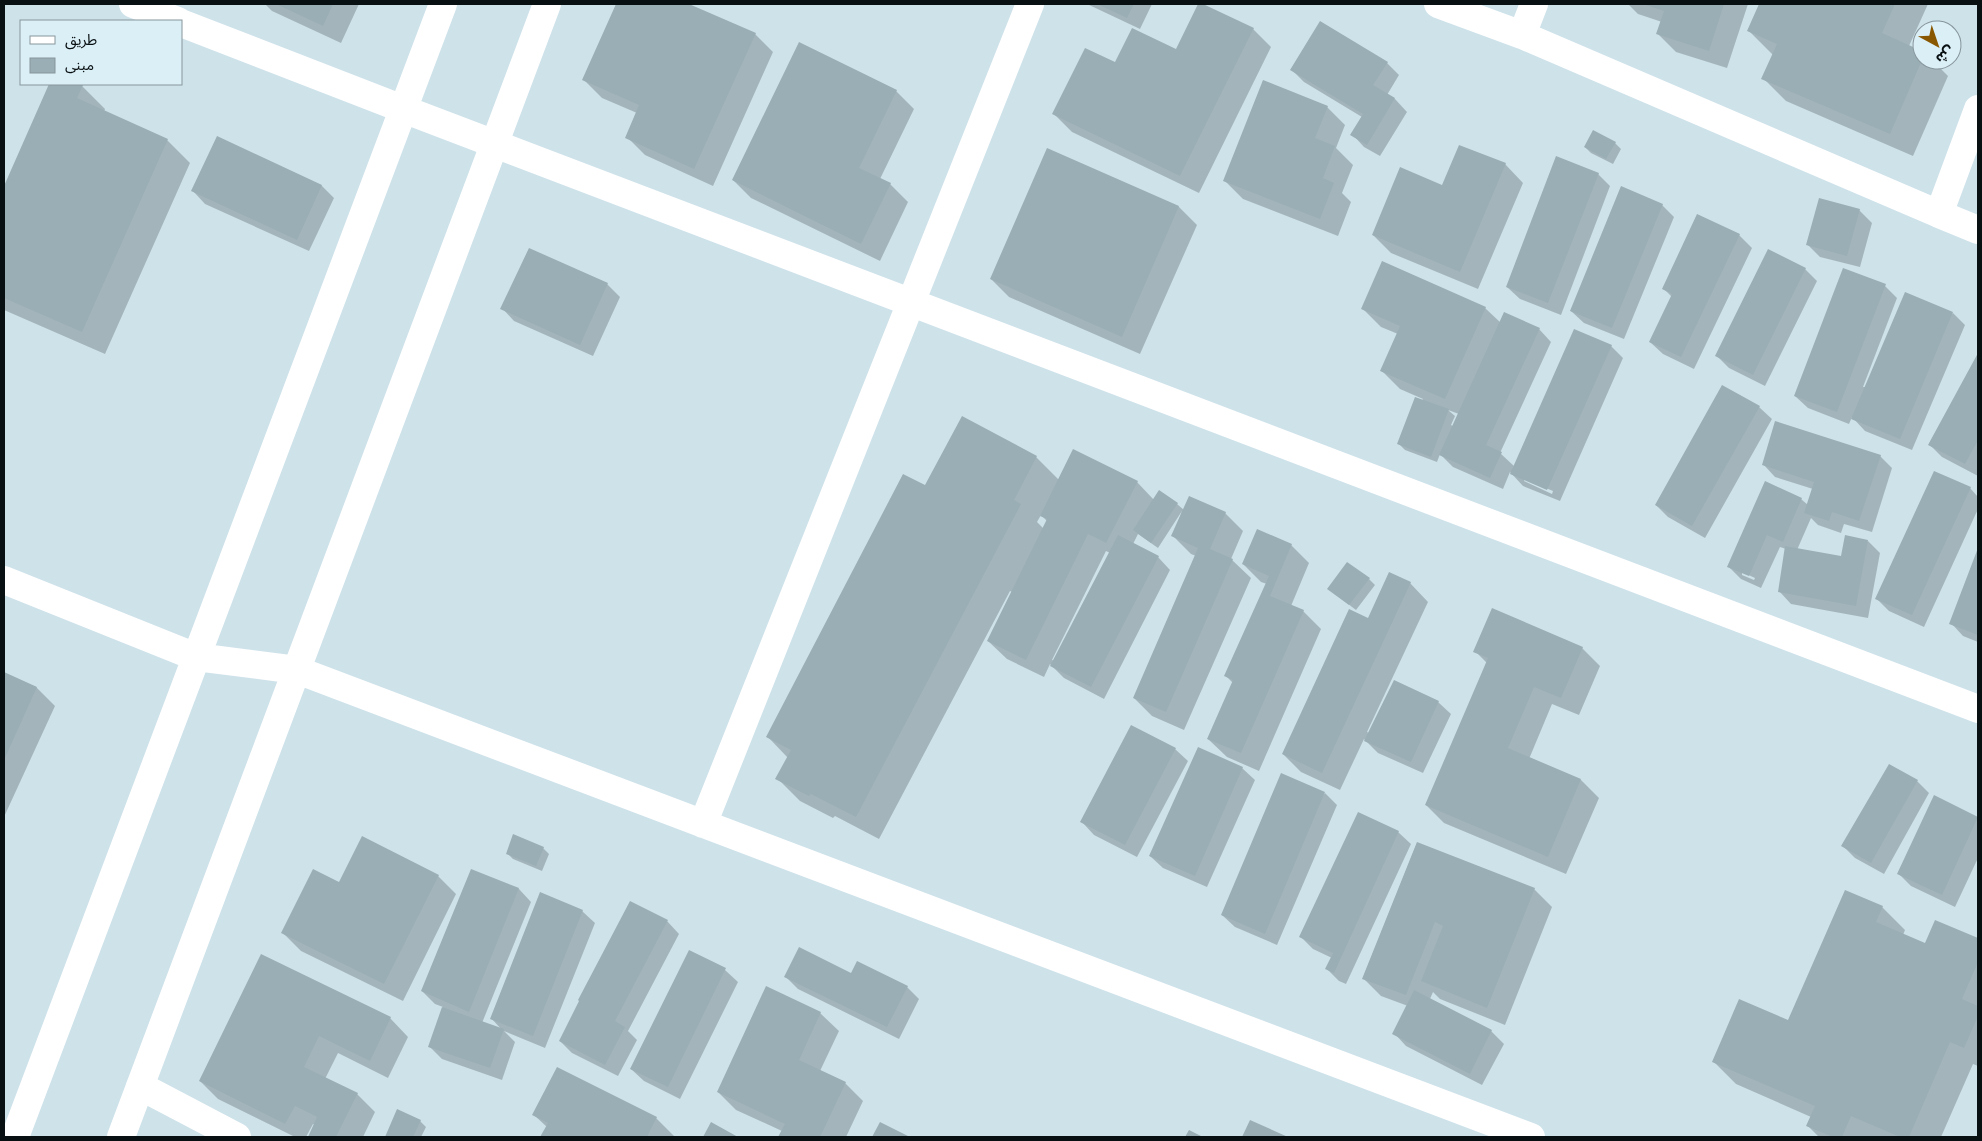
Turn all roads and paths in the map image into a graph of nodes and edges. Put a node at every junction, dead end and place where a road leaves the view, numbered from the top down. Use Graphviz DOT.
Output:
graph roads {
  1 [pos="133,4"];
  2 [pos="443,4"];
  3 [pos="547,4"];
  4 [pos="1030,4"];
  5 [pos="1438,4"];
  6 [pos="1534,4"];
  7 [pos="175,20"];
  8 [pos="182,23"];
  9 [pos="1522,35"];
  10 [pos="403,109"];
  11 [pos="1978,109"];
  12 [pos="494,144"];
  13 [pos="1938,214"];
  14 [pos="1978,230"];
  15 [pos="911,303"];
  16 [pos="4,580"];
  17 [pos="196,658"];
  18 [pos="297,670"];
  19 [pos="1978,709"];
  20 [pos="703,824"];
  21 [pos="140,1086"];
  22 [pos="15,1137"];
  23 [pos="121,1137"];
  24 [pos="237,1137"];
  25 [pos="1531,1137"];
  1 -- 7 [label="street"];
  2 -- 10 [label="street"];
  3 -- 12 [label="street"];
  4 -- 15 [label="street"];
  5 -- 9 [label="street"];
  6 -- 9 [label="street"];
  8 -- 10 [label="street"];
  9 -- 13 [label="street"];
  10 -- 12 [label="street"];
  10 -- 17 [label="street"];
  11 -- 13 [label="street"];
  12 -- 15 [label="street"];
  12 -- 18 [label="street"];
  13 -- 14 [label="street"];
  15 -- 19 [label="street"];
  15 -- 20 [label="street"];
  16 -- 17 [label="street"];
  17 -- 18 [label="street"];
  17 -- 22 [label="street"];
  18 -- 20 [label="street"];
  18 -- 21 [label="street"];
  20 -- 25 [label="street"];
  21 -- 23 [label="street"];
  21 -- 24 [label="street"];
}
